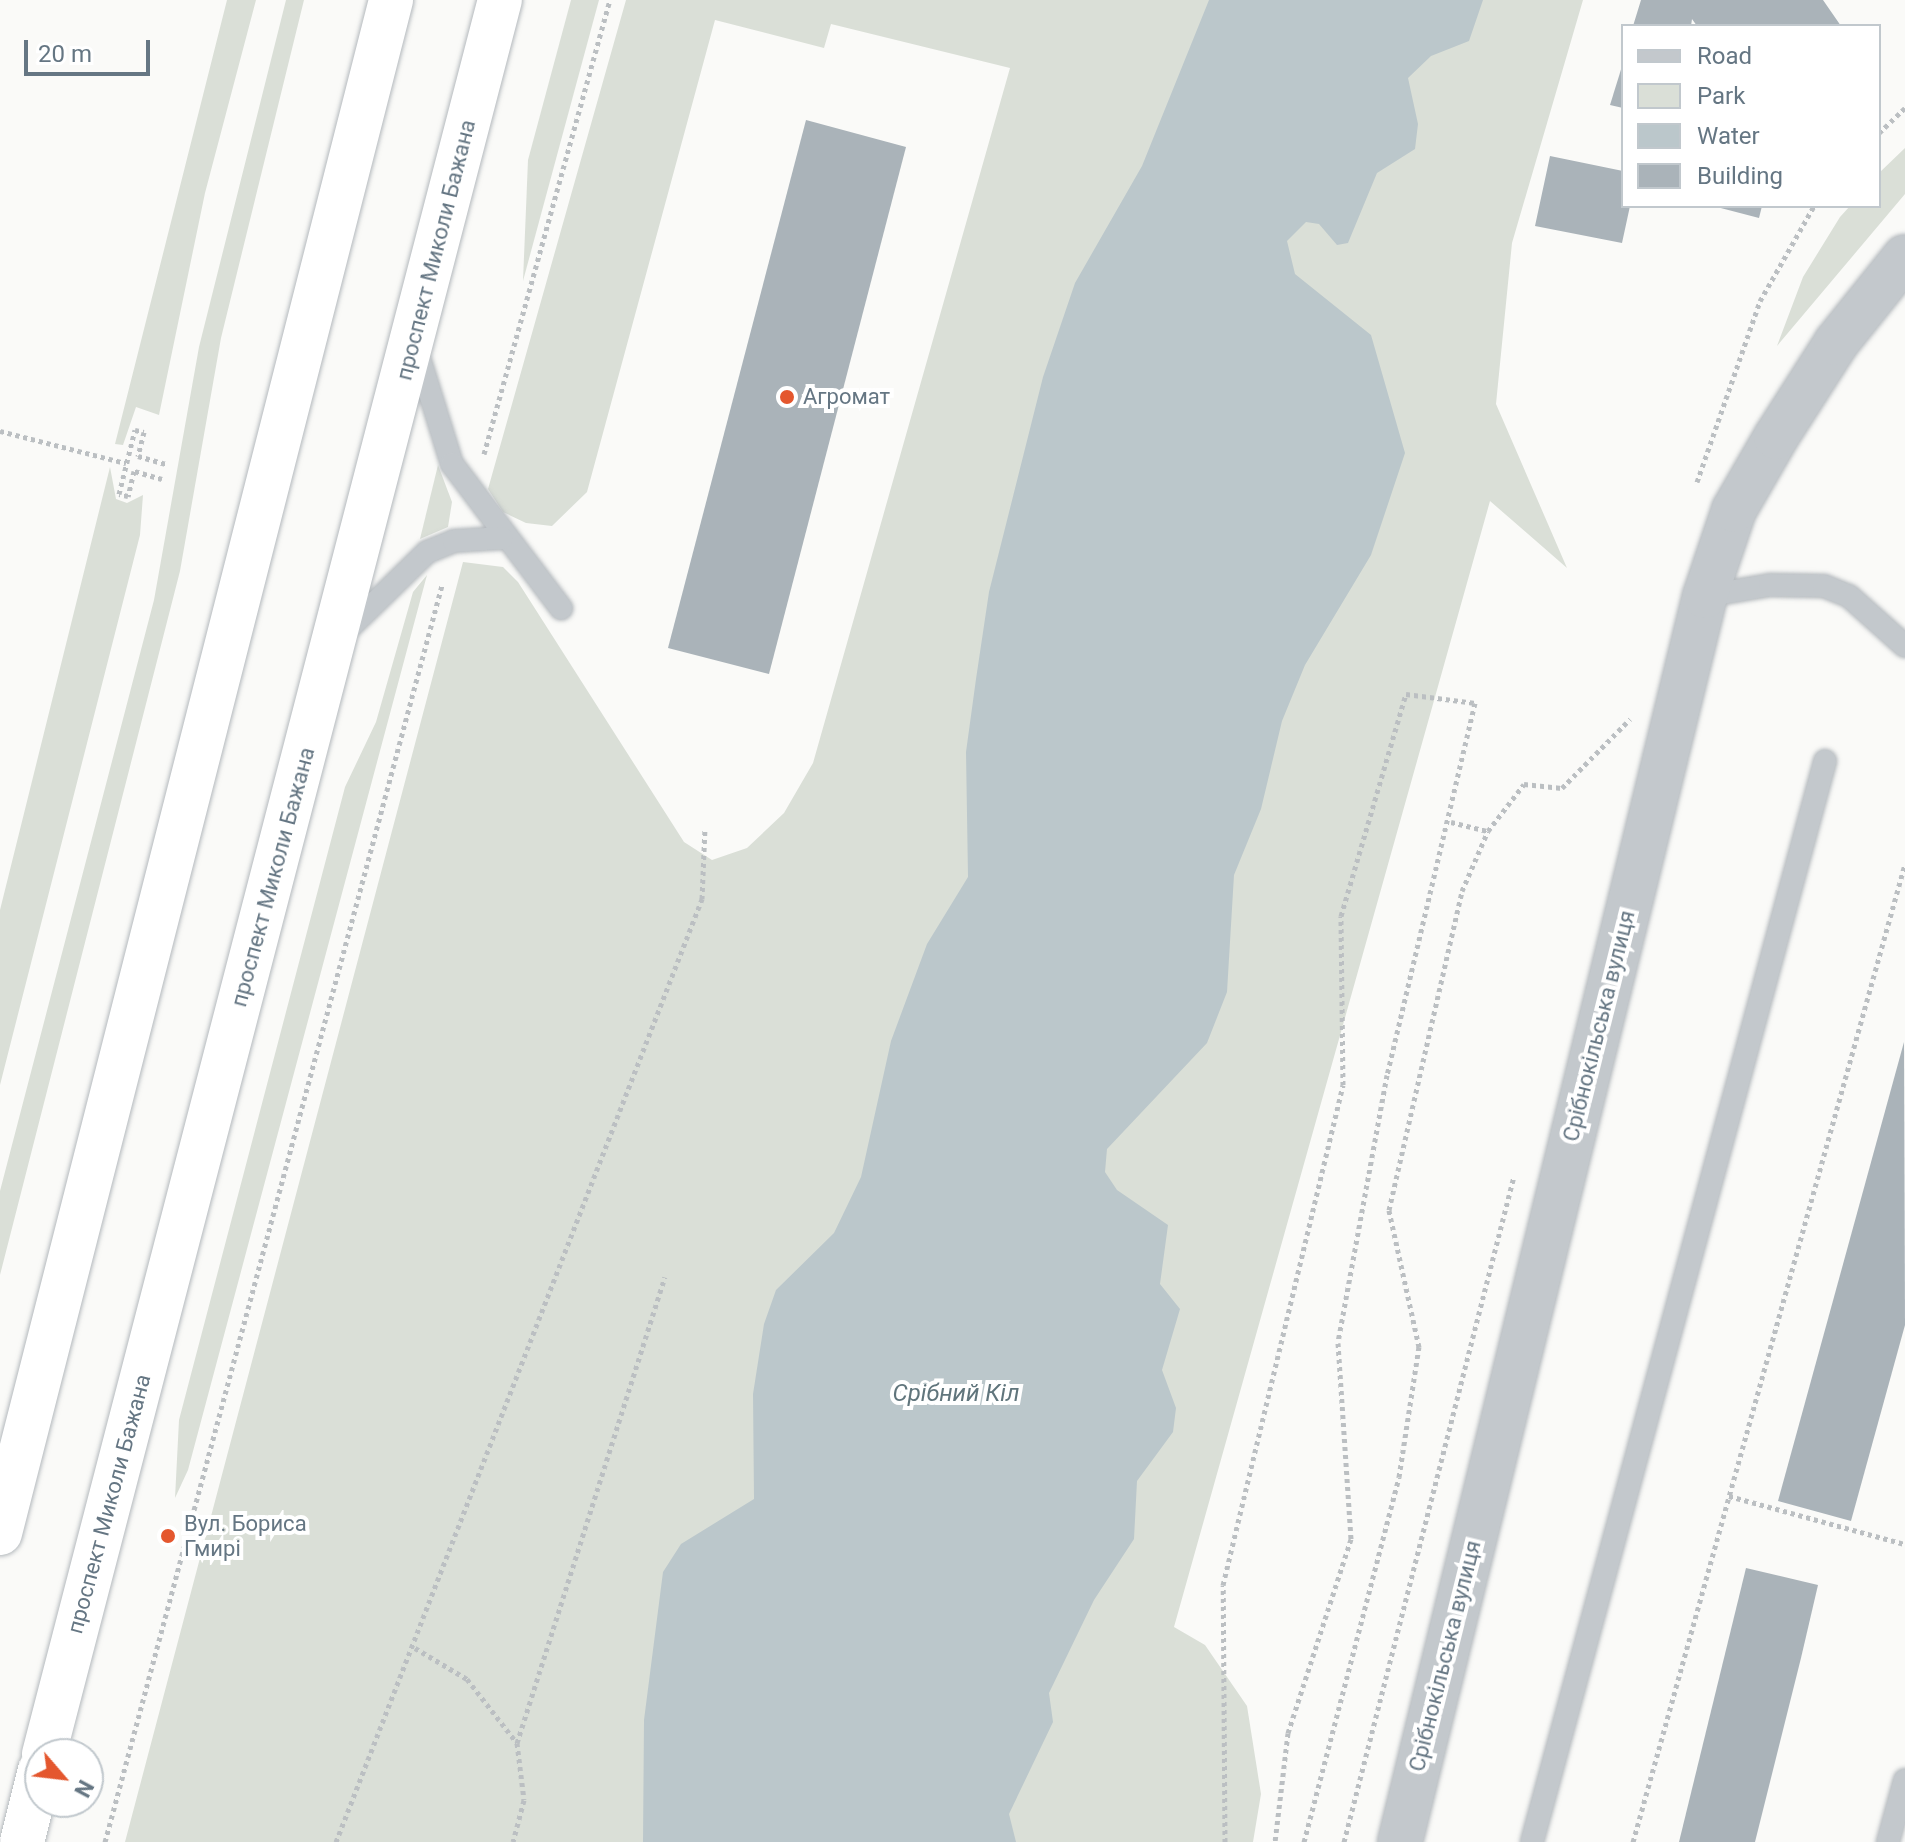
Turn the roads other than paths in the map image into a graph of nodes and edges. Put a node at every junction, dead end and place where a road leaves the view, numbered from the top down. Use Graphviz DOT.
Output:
graph roads {
  1 [pos="391,0"];
  2 [pos="500,0"];
  3 [pos="1905,257"];
  4 [pos="413,338"];
  5 [pos="502,538"];
  6 [pos="1705,596"];
  7 [pos="561,608"];
  8 [pos="334,642"];
  9 [pos="1905,646"];
  10 [pos="1825,761"];
  11 [pos="0,1533"];
  12 [pos="48,1738"];
  13 [pos="1905,1780"];
  14 [pos="28,1818"];
  15 [pos="22,1842"];
  16 [pos="1400,1842"];
  17 [pos="1532,1842"];
  18 [pos="1888,1842"];
  1 -- 11 [label="highway"];
  2 -- 4 [label="highway, проспект Миколи Бажана"];
  3 -- 6 [label="street, Срібнокільська вулиця"];
  4 -- 5 [label="lane"];
  4 -- 8 [label="highway, проспект Миколи Бажана"];
  5 -- 7 [label="lane"];
  5 -- 8 [label="lane"];
  6 -- 9 [label="lane"];
  6 -- 16 [label="street, Срібнокільська вулиця"];
  8 -- 12 [label="highway, проспект Миколи Бажана"];
  10 -- 17 [label="lane"];
  13 -- 18 [label="lane"];
  14 -- 15 [label="highway"];
}
